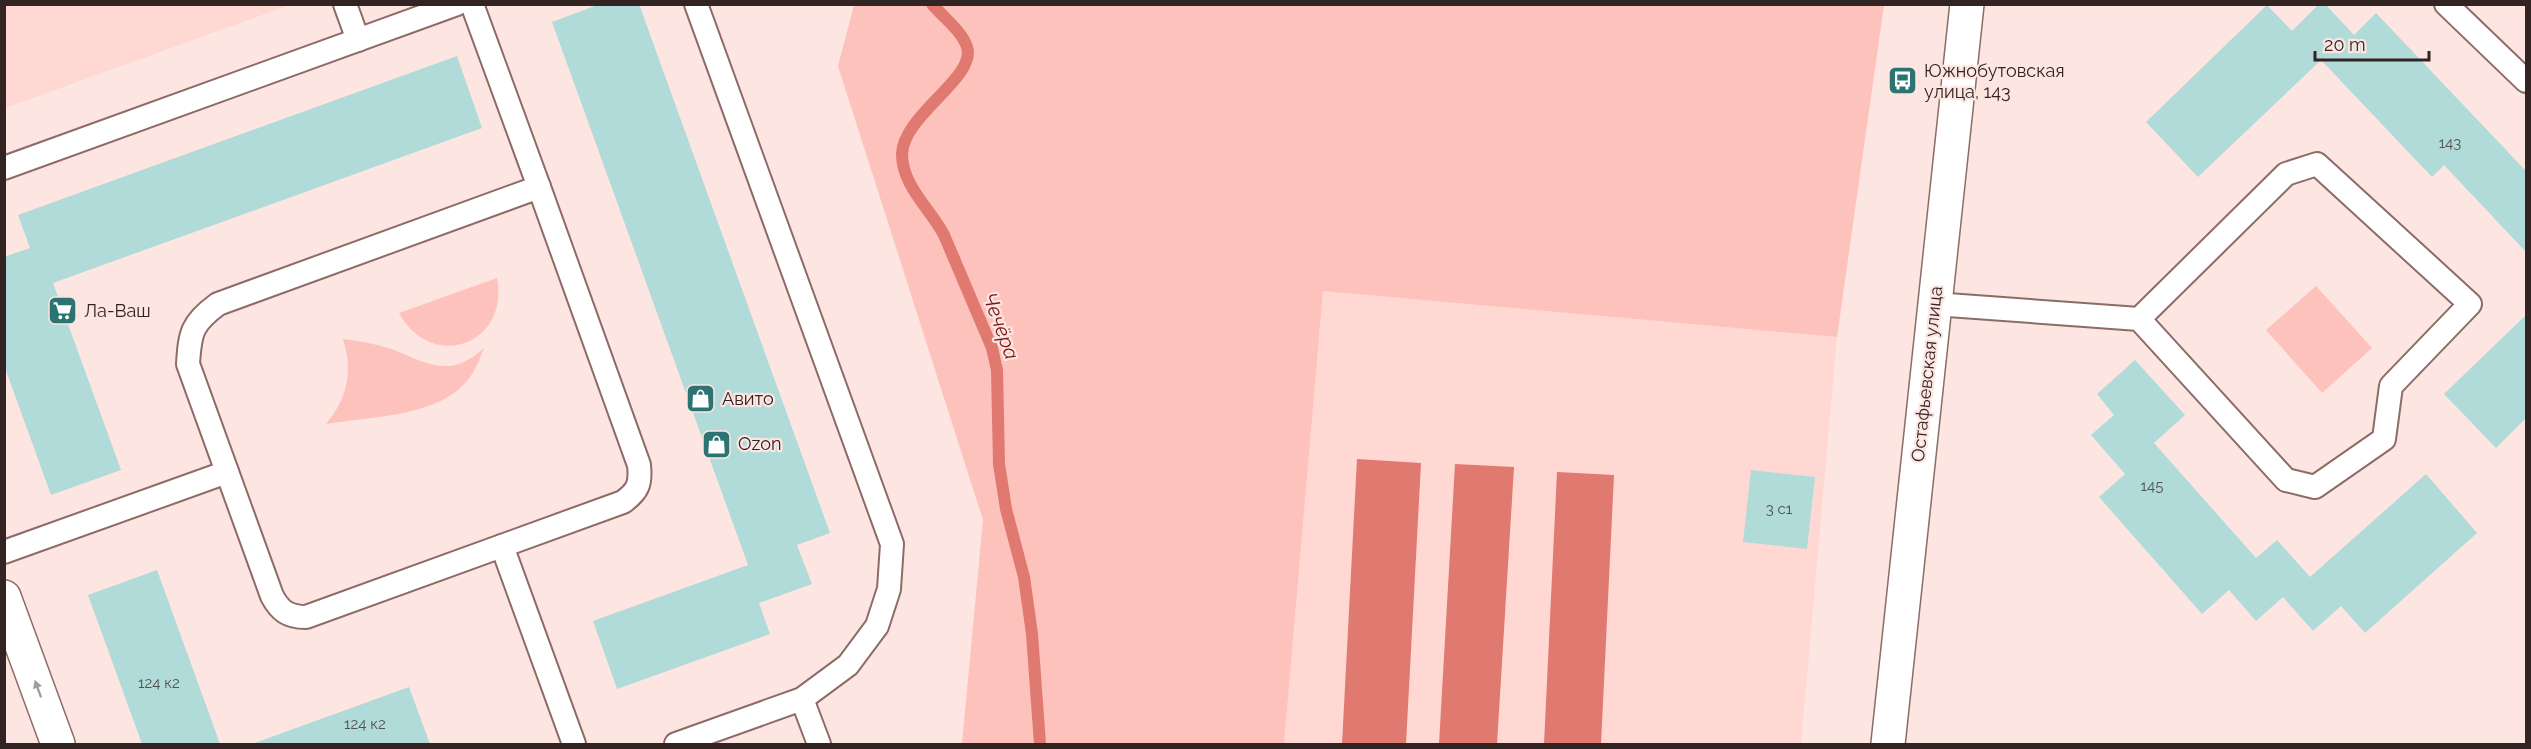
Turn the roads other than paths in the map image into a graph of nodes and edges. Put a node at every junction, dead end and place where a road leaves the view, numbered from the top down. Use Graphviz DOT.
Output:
graph roads {
  1 [pos="345,4"];
  2 [pos="457,4"];
  3 [pos="472,4"];
  4 [pos="696,4"];
  5 [pos="1967,4"];
  6 [pos="2446,4"];
  7 [pos="358,40"];
  8 [pos="2526,81"];
  9 [pos="4,168"];
  10 [pos="539,188"];
  11 [pos="1934,304"];
  12 [pos="2139,319"];
  13 [pos="226,472"];
  14 [pos="502,546"];
  15 [pos="4,552"];
  16 [pos="4,597"];
  17 [pos="802,699"];
  18 [pos="58,744"];
  19 [pos="574,744"];
  20 [pos="676,744"];
  21 [pos="819,744"];
  22 [pos="1888,744"];
  1 -- 7 [label="lane"];
  2 -- 7 [label="lane"];
  3 -- 10 [label="lane"];
  4 -- 17 [label="lane"];
  5 -- 11 [label="street, Остафьевская улица"];
  6 -- 8 [label="lane"];
  7 -- 9 [label="lane"];
  10 -- 13 [label="lane"];
  10 -- 14 [label="lane"];
  11 -- 12 [label="lane"];
  11 -- 22 [label="street, Остафьевская улица"];
  12 -- 12 [label="lane"];
  13 -- 14 [label="lane"];
  13 -- 15 [label="lane"];
  14 -- 19 [label="lane"];
  18 -- 16 [label="street, one-way"];
  17 -- 20 [label="lane"];
  17 -- 21 [label="lane"];
}
